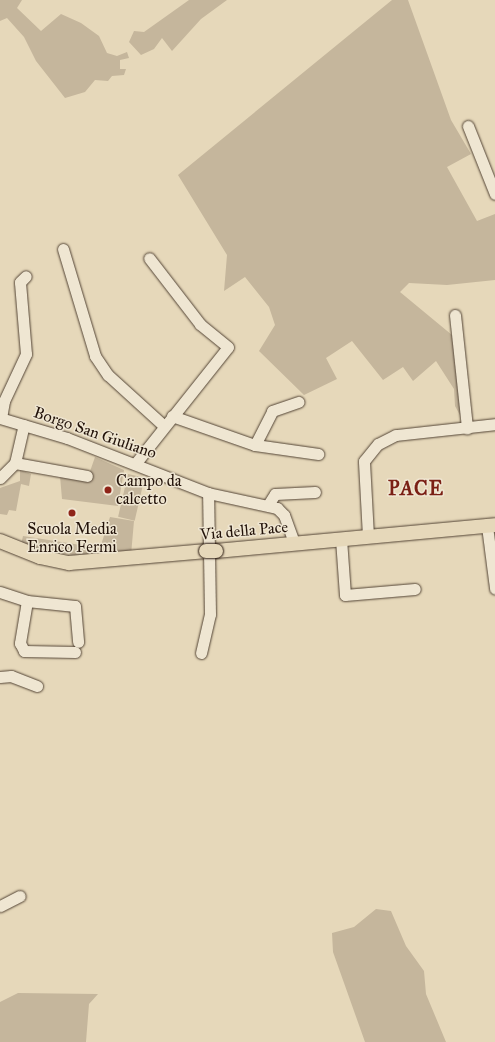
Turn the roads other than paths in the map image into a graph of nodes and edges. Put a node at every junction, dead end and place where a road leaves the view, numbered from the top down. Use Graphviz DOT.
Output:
graph roads {
  1 [pos="468,126"];
  2 [pos="495,194"];
  3 [pos="63,248"];
  4 [pos="149,258"];
  5 [pos="26,276"];
  6 [pos="455,315"];
  7 [pos="2,397"];
  8 [pos="298,402"];
  9 [pos="172,416"];
  10 [pos="0,418"];
  11 [pos="495,424"];
  12 [pos="24,425"];
  13 [pos="164,426"];
  14 [pos="467,428"];
  15 [pos="255,446"];
  16 [pos="318,454"];
  17 [pos="15,463"];
  18 [pos="135,464"];
  19 [pos="2,475"];
  20 [pos="87,476"];
  21 [pos="316,492"];
  22 [pos="208,493"];
  23 [pos="268,504"];
  24 [pos="491,525"];
  25 [pos="368,536"];
  26 [pos="341,539"];
  27 [pos="0,542"];
  28 [pos="294,543"];
  29 [pos="493,556"];
  30 [pos="494,588"];
  31 [pos="415,590"];
  32 [pos="0,592"];
  33 [pos="27,601"];
  34 [pos="201,653"];
  35 [pos="0,678"];
  36 [pos="37,686"];
  37 [pos="20,896"];
  38 [pos="0,906"];
  1 -- 2 [label="street"];
  3 -- 13 [label="street"];
  4 -- 9 [label="street"];
  5 -- 7 [label="street"];
  6 -- 14 [label="street"];
  7 -- 10 [label="street"];
  8 -- 15 [label="street"];
  9 -- 13 [label="street"];
  9 -- 15 [label="street"];
  10 -- 12 [label="street, Borgo San Giuliano"];
  11 -- 14 [label="street"];
  12 -- 17 [label="street"];
  12 -- 18 [label="street, Borgo San Giuliano"];
  13 -- 18 [label="street"];
  14 -- 25 [label="street"];
  15 -- 16 [label="street"];
  17 -- 19 [label="street"];
  17 -- 20 [label="street"];
  18 -- 22 [label="street, Borgo San Giuliano"];
  21 -- 23 [label="street"];
  22 -- 23 [label="street, Borgo San Giuliano"];
  22 -- 34 [label="street"];
  23 -- 28 [label="street"];
  24 -- 25 [label="main road, Via della Pace"];
  24 -- 29 [label="street"];
  25 -- 26 [label="main road, Via della Pace"];
  26 -- 28 [label="main road, Via della Pace"];
  26 -- 31 [label="street"];
  27 -- 28 [label="main road, Via della Pace"];
  29 -- 30 [label="street"];
  32 -- 33 [label="street"];
  33 -- 33 [label="street"];
  35 -- 36 [label="street"];
  37 -- 38 [label="street"];
}
